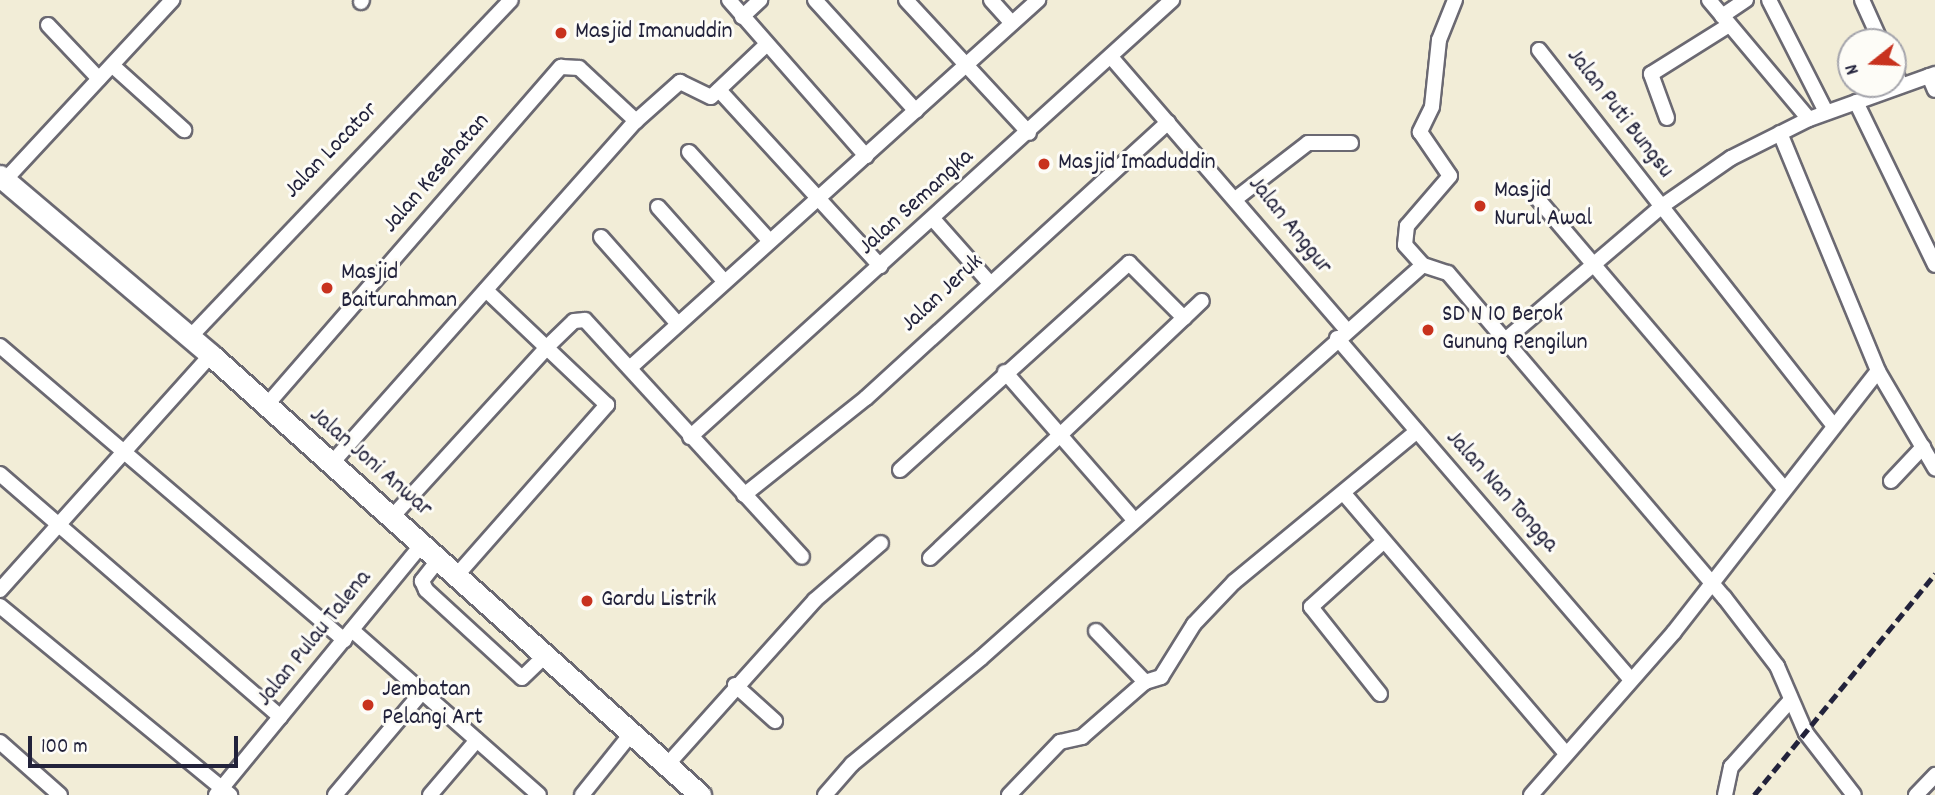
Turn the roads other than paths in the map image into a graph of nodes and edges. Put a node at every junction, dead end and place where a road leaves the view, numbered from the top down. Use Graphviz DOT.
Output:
graph roads {
  1 [pos="173,0"];
  2 [pos="510,0"];
  3 [pos="729,0"];
  4 [pos="760,0"];
  5 [pos="815,0"];
  6 [pos="906,0"];
  7 [pos="991,0"];
  8 [pos="1038,0"];
  9 [pos="1172,0"];
  10 [pos="1455,0"];
  11 [pos="1709,0"];
  12 [pos="1746,0"];
  13 [pos="1769,0"];
  14 [pos="1862,0"];
  15 [pos="742,17"];
  16 [pos="1726,20"];
  17 [pos="1012,23"];
  18 [pos="48,24"];
  19 [pos="1875,28"];
  20 [pos="766,45"];
  21 [pos="1539,50"];
  22 [pos="1111,57"];
  23 [pos="967,64"];
  24 [pos="113,65"];
  25 [pos="1932,75"];
  26 [pos="99,79"];
  27 [pos="1907,83"];
  28 [pos="719,90"];
  29 [pos="1935,90"];
  30 [pos="1867,98"];
  31 [pos="1856,102"];
  32 [pos="916,111"];
  33 [pos="1826,112"];
  34 [pos="1667,118"];
  35 [pos="1809,119"];
  36 [pos="636,121"];
  37 [pos="1168,122"];
  38 [pos="184,130"];
  39 [pos="1029,132"];
  40 [pos="1780,133"];
  41 [pos="1350,144"];
  42 [pos="690,152"];
  43 [pos="866,156"];
  44 [pos="3,178"];
  45 [pos="1238,197"];
  46 [pos="1537,198"];
  47 [pos="817,199"];
  48 [pos="1662,206"];
  49 [pos="658,207"];
  50 [pos="933,219"];
  51 [pos="601,237"];
  52 [pos="768,239"];
  53 [pos="1423,265"];
  54 [pos="1591,265"];
  55 [pos="1935,265"];
  56 [pos="880,266"];
  57 [pos="724,281"];
  58 [pos="989,282"];
  59 [pos="486,290"];
  60 [pos="1202,301"];
  61 [pos="1184,318"];
  62 [pos="678,324"];
  63 [pos="1342,334"];
  64 [pos="190,337"];
  65 [pos="1504,341"];
  66 [pos="0,346"];
  67 [pos="547,347"];
  68 [pos="211,355"];
  69 [pos="632,366"];
  70 [pos="1878,371"];
  71 [pos="1005,372"];
  72 [pos="265,407"];
  73 [pos="1832,424"];
  74 [pos="1417,431"];
  75 [pos="1060,432"];
  76 [pos="690,437"];
  77 [pos="1923,447"];
  78 [pos="121,449"];
  79 [pos="331,464"];
  80 [pos="1935,468"];
  81 [pos="900,470"];
  82 [pos="0,474"];
  83 [pos="1891,481"];
  84 [pos="1784,488"];
  85 [pos="744,495"];
  86 [pos="1346,496"];
  87 [pos="392,517"];
  88 [pos="1134,520"];
  89 [pos="56,522"];
  90 [pos="1384,541"];
  91 [pos="881,543"];
  92 [pos="422,544"];
  93 [pos="802,557"];
  94 [pos="930,558"];
  95 [pos="439,559"];
  96 [pos="457,575"];
  97 [pos="1711,581"];
  98 [pos="0,590"];
  99 [pos="0,606"];
  100 [pos="1096,631"];
  101 [pos="348,635"];
  102 [pos="544,657"];
  103 [pos="1629,678"];
  104 [pos="1145,682"];
  105 [pos="735,685"];
  106 [pos="422,692"];
  107 [pos="1380,694"];
  108 [pos="1789,702"];
  109 [pos="281,717"];
  110 [pos="775,721"];
  111 [pos="631,735"];
  112 [pos="477,740"];
  113 [pos="0,742"];
  114 [pos="1565,752"];
  115 [pos="667,765"];
  116 [pos="1935,775"];
  117 [pos="222,793"];
  118 [pos="60,795"];
  119 [pos="335,795"];
  120 [pos="430,795"];
  121 [pos="539,795"];
  122 [pos="582,795"];
  123 [pos="700,795"];
  124 [pos="825,795"];
  125 [pos="1009,795"];
  126 [pos="1531,795"];
  127 [pos="1726,795"];
  128 [pos="1854,795"];
  129 [pos="1916,795"];
  1 -- 24 [label="street"];
  2 -- 64 [label="street, Jalan Locator"];
  3 -- 15 [label="street"];
  4 -- 15 [label="street"];
  5 -- 32 [label="street"];
  6 -- 23 [label="street"];
  7 -- 17 [label="street"];
  8 -- 17 [label="street"];
  9 -- 22 [label="street, Jalan Semangka"];
  10 -- 53 [label="street"];
  11 -- 16 [label="street"];
  12 -- 16 [label="street"];
  13 -- 33 [label="street"];
  14 -- 19 [label="street"];
  15 -- 20 [label="street"];
  16 -- 34 [label="street"];
  16 -- 35 [label="street"];
  17 -- 23 [label="street"];
  18 -- 26 [label="street"];
  20 -- 28 [label="street"];
  20 -- 43 [label="street"];
  21 -- 48 [label="street, Jalan Puti Bungsu"];
  22 -- 37 [label="street, Jalan Anggur"];
  22 -- 39 [label="street, Jalan Semangka"];
  23 -- 32 [label="street"];
  23 -- 39 [label="street"];
  24 -- 26 [label="street"];
  24 -- 38 [label="street"];
  25 -- 27 [label="street"];
  25 -- 29 [label="street"];
  26 -- 44 [label="street"];
  28 -- 36 [label="street"];
  28 -- 47 [label="street"];
  30 -- 31 [label="street"];
  31 -- 33 [label="street"];
  31 -- 55 [label="street"];
  32 -- 43 [label="street"];
  33 -- 35 [label="street"];
  35 -- 40 [label="street"];
  36 -- 59 [label="street"];
  36 -- 72 [label="street, Jalan Kesehatan"];
  37 -- 45 [label="street, Jalan Anggur"];
  37 -- 58 [label="street, Jalan Jeruk"];
  39 -- 50 [label="street, Jalan Semangka"];
  40 -- 48 [label="street"];
  40 -- 70 [label="street"];
  41 -- 45 [label="street"];
  42 -- 52 [label="street"];
  43 -- 47 [label="street"];
  44 -- 64 [label="main road, Jalan Joni Anwar"];
  45 -- 63 [label="street, Jalan Anggur"];
  46 -- 54 [label="street"];
  47 -- 52 [label="street"];
  47 -- 56 [label="street"];
  48 -- 54 [label="street"];
  48 -- 73 [label="street, Jalan Puti Bungsu"];
  49 -- 57 [label="street"];
  50 -- 56 [label="street, Jalan Semangka"];
  50 -- 58 [label="street"];
  51 -- 62 [label="street"];
  52 -- 57 [label="street"];
  53 -- 63 [label="street"];
  53 -- 65 [label="street"];
  54 -- 65 [label="street"];
  54 -- 84 [label="street"];
  56 -- 76 [label="street, Jalan Semangka"];
  57 -- 62 [label="street"];
  58 -- 85 [label="street, Jalan Jeruk"];
  59 -- 67 [label="street"];
  59 -- 79 [label="street"];
  60 -- 61 [label="street"];
  61 -- 71 [label="street"];
  61 -- 75 [label="street"];
  62 -- 69 [label="street"];
  63 -- 74 [label="street, Jalan Nan Tongga"];
  63 -- 88 [label="street"];
  64 -- 68 [label="main road, Jalan Joni Anwar"];
  65 -- 97 [label="street"];
  66 -- 78 [label="street"];
  67 -- 69 [label="street"];
  67 -- 87 [label="street"];
  67 -- 96 [label="street"];
  68 -- 72 [label="main road, Jalan Joni Anwar"];
  68 -- 78 [label="street"];
  69 -- 76 [label="street"];
  70 -- 73 [label="street"];
  70 -- 77 [label="street"];
  71 -- 75 [label="street"];
  71 -- 81 [label="street"];
  72 -- 79 [label="main road, Jalan Joni Anwar"];
  73 -- 84 [label="street"];
  74 -- 86 [label="street"];
  74 -- 103 [label="street, Jalan Nan Tongga"];
  75 -- 88 [label="street"];
  75 -- 94 [label="street"];
  76 -- 85 [label="street"];
  77 -- 80 [label="street"];
  77 -- 83 [label="street"];
  78 -- 89 [label="street"];
  78 -- 101 [label="street"];
  79 -- 87 [label="main road, Jalan Joni Anwar"];
  82 -- 89 [label="street"];
  84 -- 97 [label="street"];
  85 -- 93 [label="street"];
  86 -- 90 [label="street"];
  86 -- 104 [label="street"];
  87 -- 92 [label="main road, Jalan Joni Anwar"];
  88 -- 124 [label="street"];
  89 -- 98 [label="street"];
  89 -- 109 [label="street"];
  90 -- 107 [label="street"];
  90 -- 114 [label="street"];
  91 -- 105 [label="street"];
  92 -- 95 [label="main road, Jalan Joni Anwar"];
  92 -- 101 [label="street, Jalan Pulau Talena"];
  95 -- 96 [label="main road, Jalan Joni Anwar"];
  95 -- 102 [label="street"];
  96 -- 102 [label="main road, Jalan Joni Anwar"];
  97 -- 103 [label="street"];
  97 -- 108 [label="street"];
  99 -- 117 [label="street"];
  100 -- 104 [label="street"];
  101 -- 106 [label="street"];
  101 -- 109 [label="street, Jalan Pulau Talena"];
  102 -- 111 [label="main road, Jalan Joni Anwar"];
  103 -- 114 [label="street"];
  104 -- 125 [label="street"];
  105 -- 110 [label="street"];
  105 -- 115 [label="street"];
  106 -- 112 [label="street"];
  106 -- 119 [label="street"];
  108 -- 127 [label="street"];
  108 -- 128 [label="street"];
  109 -- 117 [label="street, Jalan Pulau Talena"];
  111 -- 115 [label="main road, Jalan Joni Anwar"];
  111 -- 122 [label="street"];
  112 -- 120 [label="street"];
  112 -- 121 [label="street"];
  113 -- 118 [label="street"];
  114 -- 126 [label="street"];
  115 -- 123 [label="main road, Jalan Joni Anwar"];
  116 -- 129 [label="street"];
}
